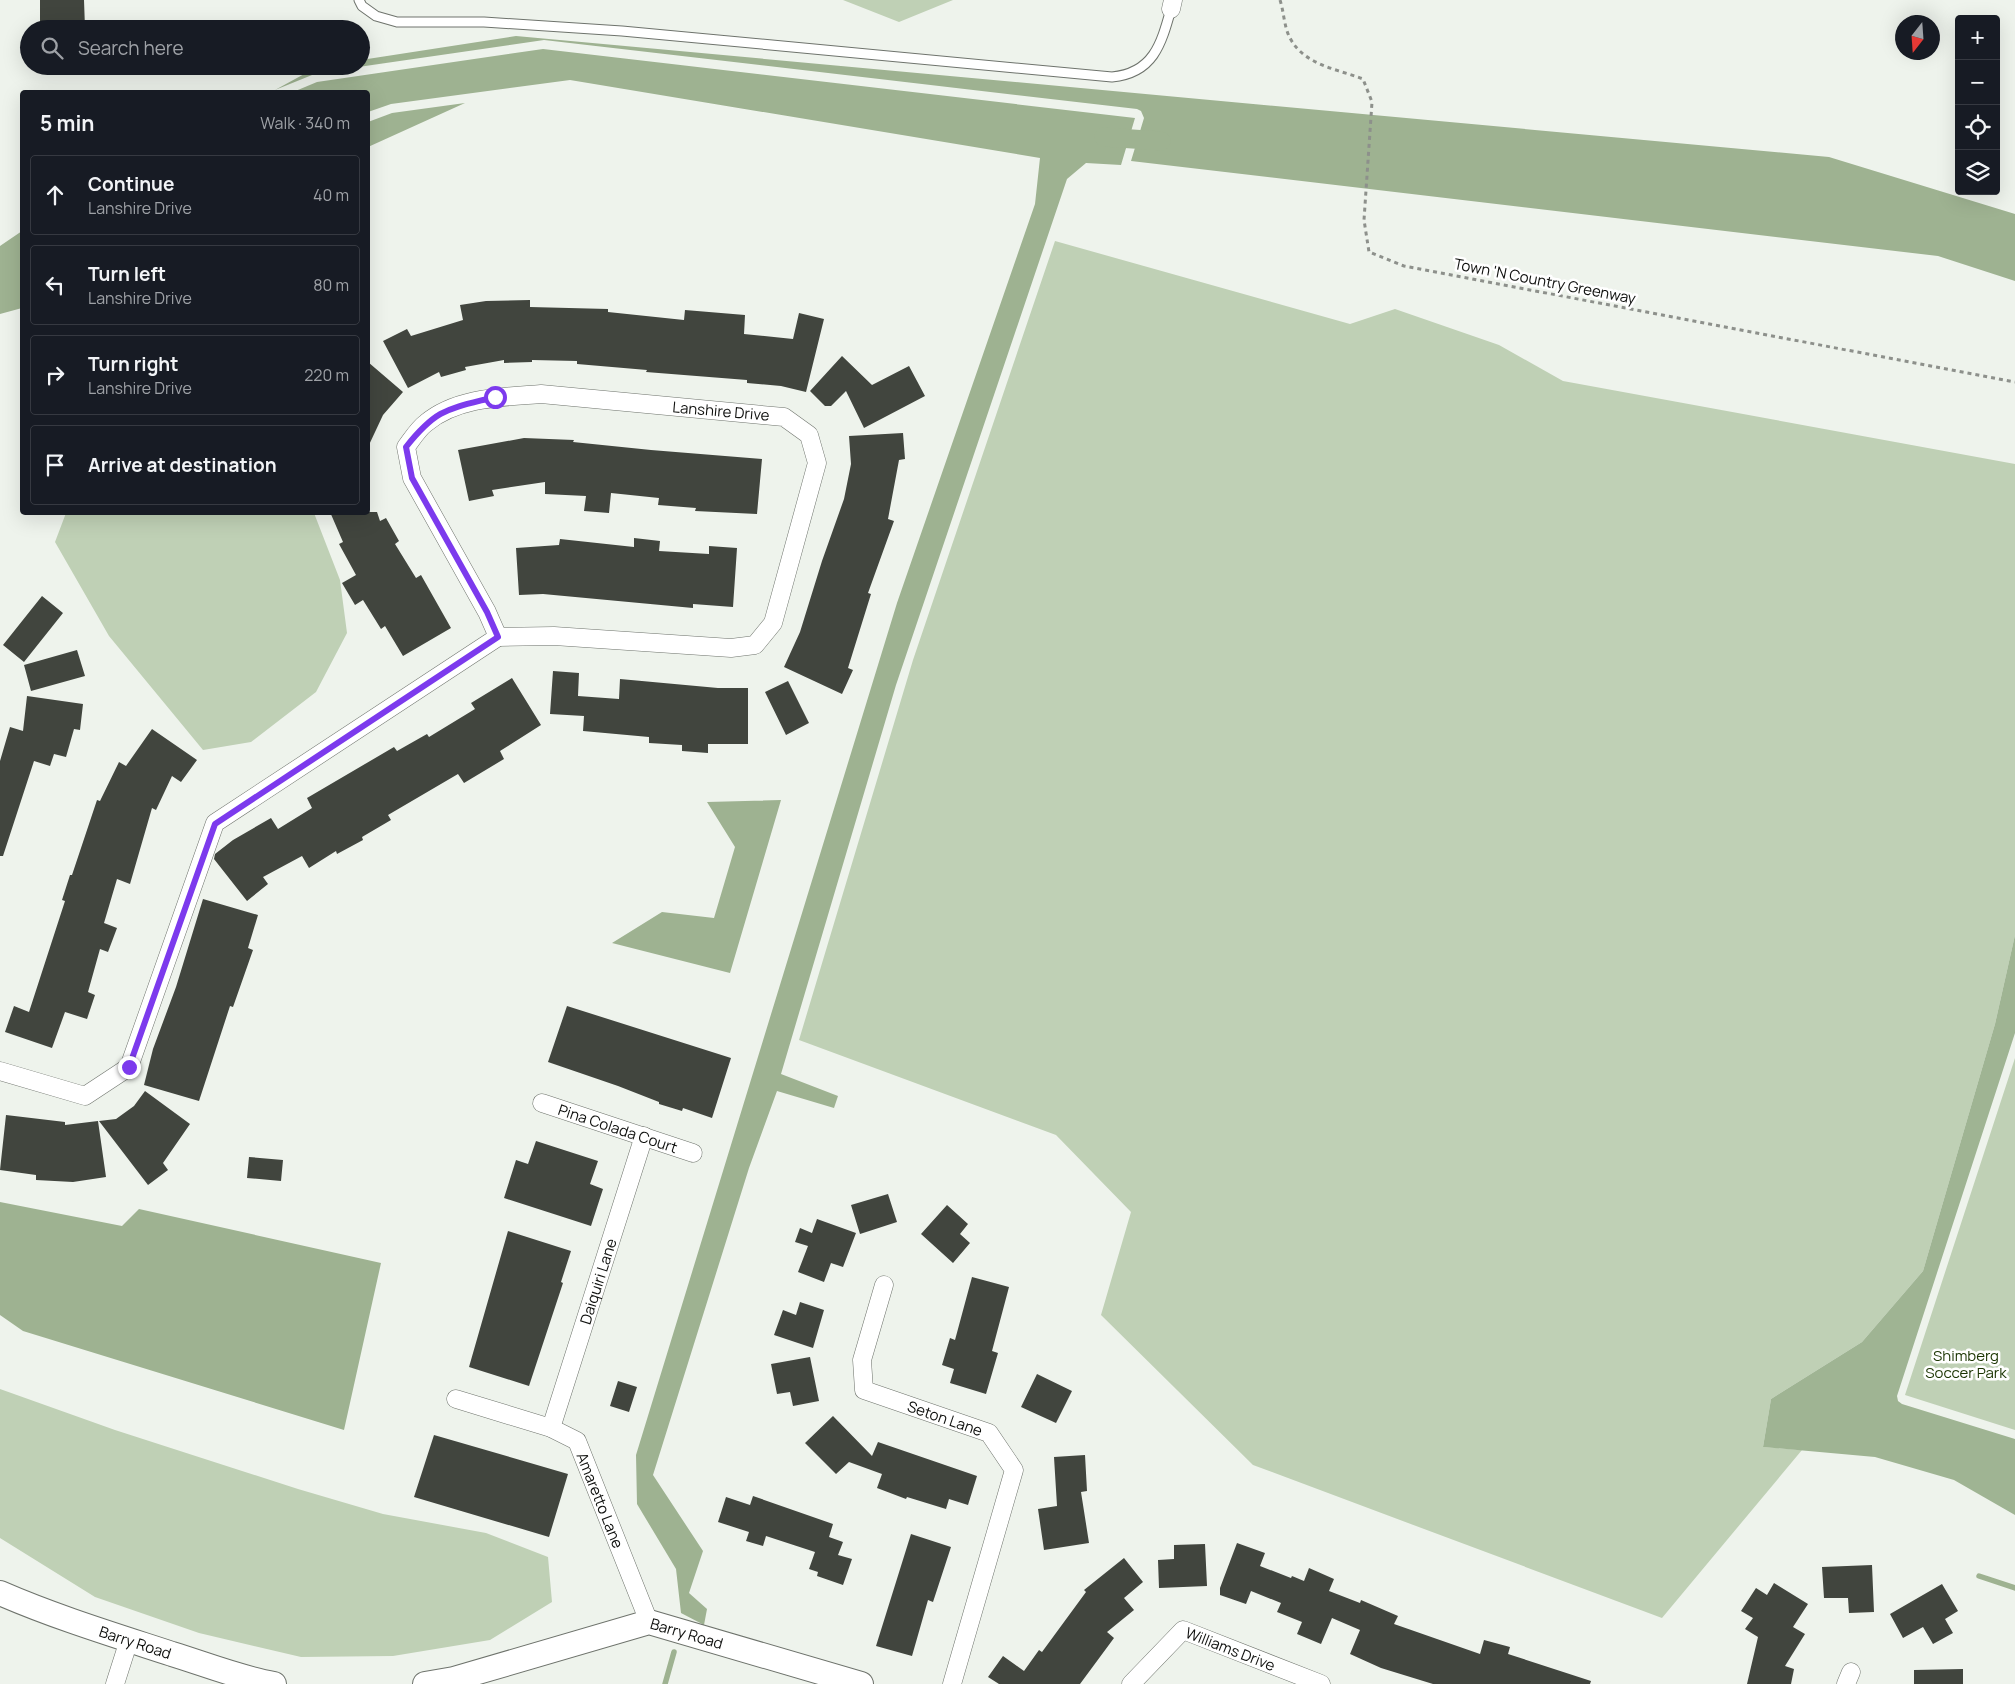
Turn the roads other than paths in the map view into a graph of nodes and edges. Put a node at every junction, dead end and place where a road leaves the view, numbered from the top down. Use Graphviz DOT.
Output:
graph roads {
  1 [pos="359,0"];
  2 [pos="1172,5"];
  3 [pos="498,637"];
  4 [pos="0,1070"];
  5 [pos="542,1103"];
  6 [pos="644,1136"];
  7 [pos="693,1153"];
  8 [pos="884,1285"];
  9 [pos="456,1399"];
  10 [pos="551,1428"];
  11 [pos="0,1593"];
  12 [pos="649,1622"];
  13 [pos="130,1640"];
  14 [pos="832,1680"];
  15 [pos="116,1684"];
  16 [pos="274,1684"];
  17 [pos="425,1684"];
  18 [pos="861,1684"];
  19 [pos="952,1684"];
  20 [pos="1132,1684"];
  21 [pos="1321,1684"];
  1 -- 2 [label="lane"];
  3 -- 3 [label="street, Lanshire Drive"];
  3 -- 4 [label="street"];
  5 -- 6 [label="street, Pina Colada Court"];
  6 -- 7 [label="street, Pina Colada Court"];
  6 -- 10 [label="street, Daiquiri Lane"];
  8 -- 19 [label="street, Seton Lane"];
  9 -- 10 [label="street, Amaretto Lane"];
  10 -- 12 [label="street, Amaretto Lane"];
  11 -- 13 [label="street, Barry Road"];
  12 -- 14 [label="street, Barry Road"];
  12 -- 17 [label="street, Barry Road"];
  13 -- 15 [label="street"];
  13 -- 16 [label="street, Barry Road"];
  14 -- 18 [label="street, Barry Road"];
  20 -- 21 [label="street, Williams Drive"];
}
